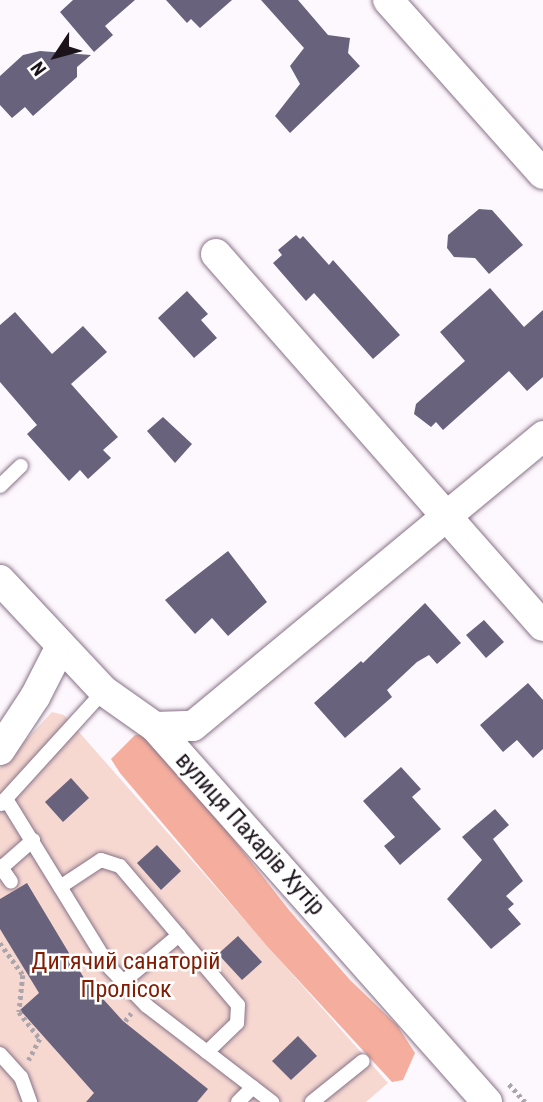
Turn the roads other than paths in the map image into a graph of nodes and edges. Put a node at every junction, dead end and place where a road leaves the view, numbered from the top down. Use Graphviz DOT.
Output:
graph roads {
  1 [pos="388,0"];
  2 [pos="543,174"];
  3 [pos="216,254"];
  4 [pos="543,436"];
  5 [pos="22,467"];
  6 [pos="0,486"];
  7 [pos="449,517"];
  8 [pos="0,580"];
  9 [pos="543,626"];
  10 [pos="60,648"];
  11 [pos="104,691"];
  12 [pos="155,727"];
  13 [pos="0,750"];
  14 [pos="3,802"];
  15 [pos="33,840"];
  16 [pos="0,868"];
  17 [pos="11,882"];
  18 [pos="61,887"];
  19 [pos="179,935"];
  20 [pos="123,982"];
  21 [pos="206,1052"];
  22 [pos="0,1054"];
  23 [pos="363,1061"];
  24 [pos="253,1087"];
  25 [pos="30,1102"];
  26 [pos="238,1102"];
  27 [pos="272,1102"];
  28 [pos="312,1102"];
  29 [pos="487,1102"];
  1 -- 2 [label="street"];
  3 -- 7 [label="street"];
  4 -- 7 [label="street"];
  5 -- 6 [label="lane"];
  7 -- 9 [label="street"];
  7 -- 12 [label="street"];
  8 -- 10 [label="street, вулиця Пахарів Хутір"];
  10 -- 11 [label="street, вулиця Пахарів Хутір"];
  10 -- 13 [label="street"];
  11 -- 12 [label="street, вулиця Пахарів Хутір"];
  11 -- 14 [label="lane"];
  12 -- 29 [label="street, вулиця Пахарів Хутір"];
  14 -- 15 [label="lane"];
  15 -- 16 [label="lane"];
  15 -- 18 [label="lane"];
  16 -- 17 [label="lane"];
  18 -- 19 [label="lane"];
  18 -- 20 [label="lane"];
  19 -- 20 [label="lane"];
  19 -- 21 [label="lane"];
  20 -- 21 [label="lane"];
  21 -- 24 [label="lane"];
  22 -- 25 [label="lane"];
  23 -- 28 [label="lane"];
  24 -- 26 [label="lane"];
  24 -- 27 [label="lane"];
}
